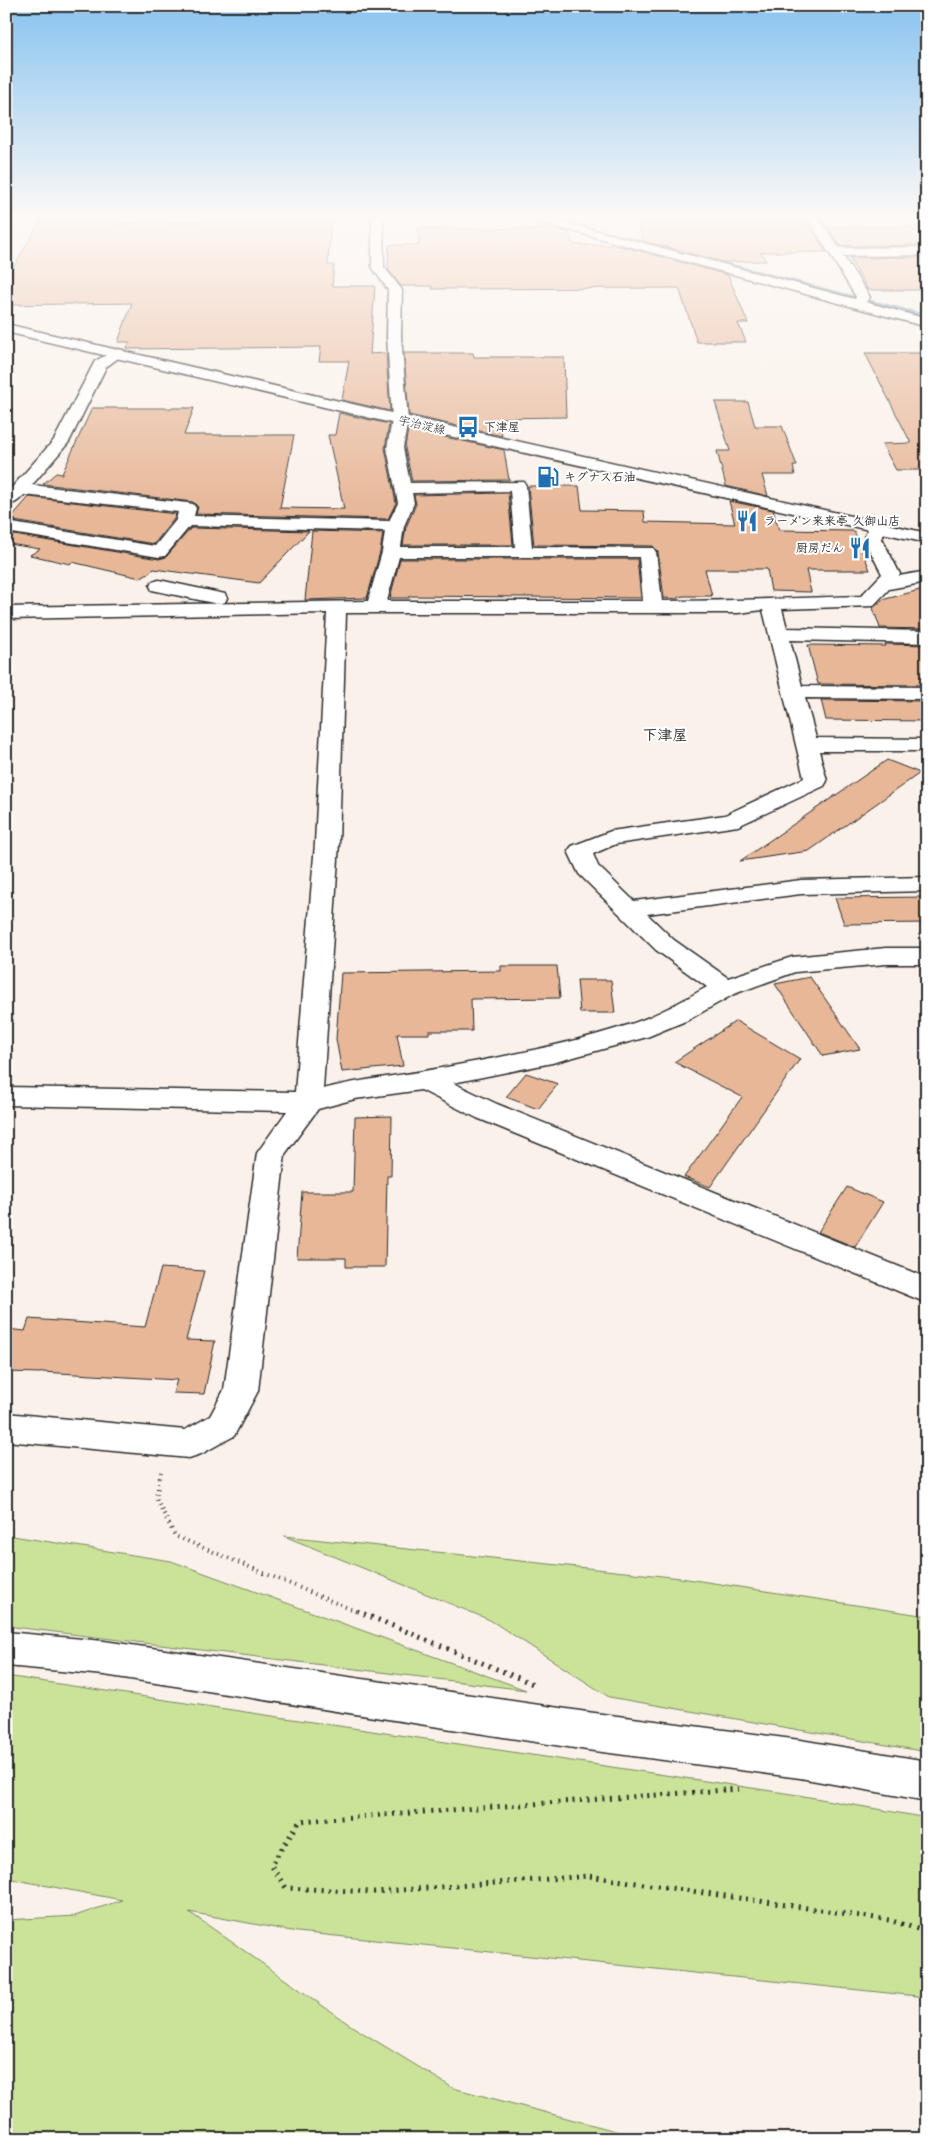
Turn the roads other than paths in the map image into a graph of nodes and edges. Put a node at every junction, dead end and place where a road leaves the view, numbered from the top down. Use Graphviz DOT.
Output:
graph roads {
  1 [pos="394,315"];
  2 [pos="898,315"];
  3 [pos="927,323"];
  4 [pos="6,328"];
  5 [pos="118,353"];
  6 [pos="400,420"];
  7 [pos="403,488"];
  8 [pos="19,489"];
  9 [pos="6,503"];
  10 [pos="185,521"];
  11 [pos="395,526"];
  12 [pos="876,526"];
  13 [pos="6,527"];
  14 [pos="927,538"];
  15 [pos="391,552"];
  16 [pos="524,552"];
  17 [pos="927,576"];
  18 [pos="884,585"];
  19 [pos="159,586"];
  20 [pos="771,603"];
  21 [pos="376,607"];
  22 [pos="653,607"];
  23 [pos="269,608"];
  24 [pos="337,608"];
  25 [pos="6,613"];
  26 [pos="780,634"];
  27 [pos="927,637"];
  28 [pos="794,692"];
  29 [pos="927,693"];
  30 [pos="807,744"];
  31 [pos="927,745"];
  32 [pos="927,884"];
  33 [pos="628,909"];
  34 [pos="927,956"];
  35 [pos="725,988"];
  36 [pos="424,1080"];
  37 [pos="6,1096"];
  38 [pos="308,1102"];
  39 [pos="927,1291"];
  40 [pos="6,1428"];
  41 [pos="6,1649"];
  42 [pos="927,1781"];
  1 -- 6 [label="street"];
  2 -- 3 [label="street"];
  4 -- 5 [label="street, 宇治淀線"];
  5 -- 6 [label="street, 宇治淀線"];
  5 -- 8 [label="street"];
  6 -- 7 [label="street"];
  6 -- 12 [label="street, 宇治淀線"];
  7 -- 11 [label="street"];
  7 -- 16 [label="street"];
  8 -- 9 [label="street"];
  8 -- 10 [label="street"];
  10 -- 11 [label="street"];
  10 -- 13 [label="street"];
  11 -- 15 [label="street"];
  12 -- 14 [label="street, 宇治淀線"];
  12 -- 18 [label="street"];
  15 -- 16 [label="street"];
  15 -- 21 [label="street"];
  16 -- 22 [label="street"];
  17 -- 18 [label="street"];
  18 -- 20 [label="street"];
  19 -- 23 [label="street"];
  20 -- 22 [label="street"];
  20 -- 26 [label="street"];
  21 -- 22 [label="street"];
  21 -- 24 [label="street"];
  23 -- 24 [label="street"];
  23 -- 25 [label="street"];
  24 -- 38 [label="street"];
  26 -- 27 [label="street"];
  26 -- 28 [label="street"];
  28 -- 29 [label="street"];
  28 -- 30 [label="street"];
  30 -- 31 [label="street"];
  30 -- 33 [label="street"];
  32 -- 33 [label="street"];
  33 -- 35 [label="street"];
  34 -- 35 [label="street"];
  35 -- 36 [label="street"];
  36 -- 38 [label="street"];
  36 -- 39 [label="street"];
  37 -- 38 [label="street"];
  38 -- 40 [label="street"];
  41 -- 42 [label="street"];
}
